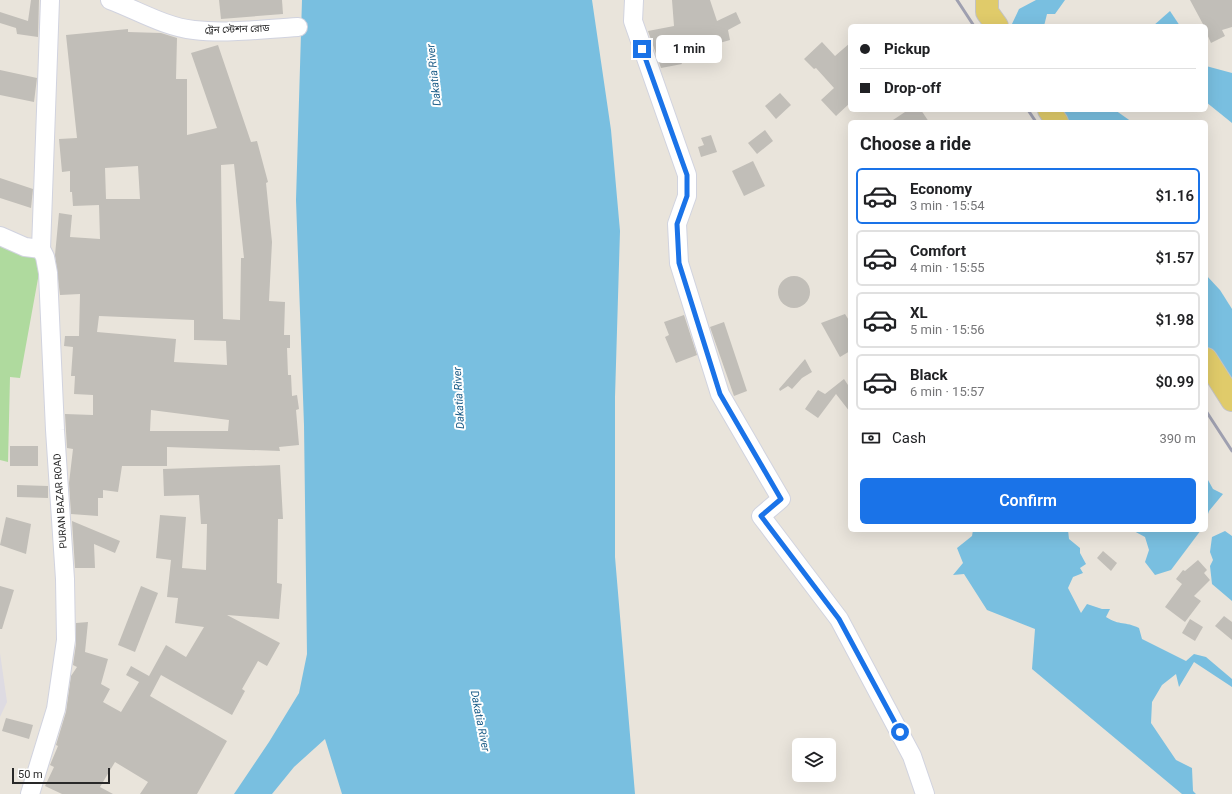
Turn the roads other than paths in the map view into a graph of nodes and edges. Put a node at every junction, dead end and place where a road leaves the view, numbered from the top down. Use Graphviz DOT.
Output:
graph roads {
  1 [pos="50,0"];
  2 [pos="110,0"];
  3 [pos="634,0"];
  4 [pos="987,0"];
  5 [pos="995,24"];
  6 [pos="298,27"];
  7 [pos="0,236"];
  8 [pos="41,249"];
  9 [pos="1208,362"];
  10 [pos="1232,400"];
  11 [pos="30,794"];
  12 [pos="926,794"];
  1 -- 8 [label="street, PURAN BAZAR ROAD"];
  2 -- 6 [label="street, ট্রেন স্টেশন রোড"];
  3 -- 12 [label="street"];
  4 -- 5 [label="main road"];
  7 -- 8 [label="street"];
  8 -- 11 [label="street, PURAN BAZAR ROAD"];
  9 -- 10 [label="main road"];
}
